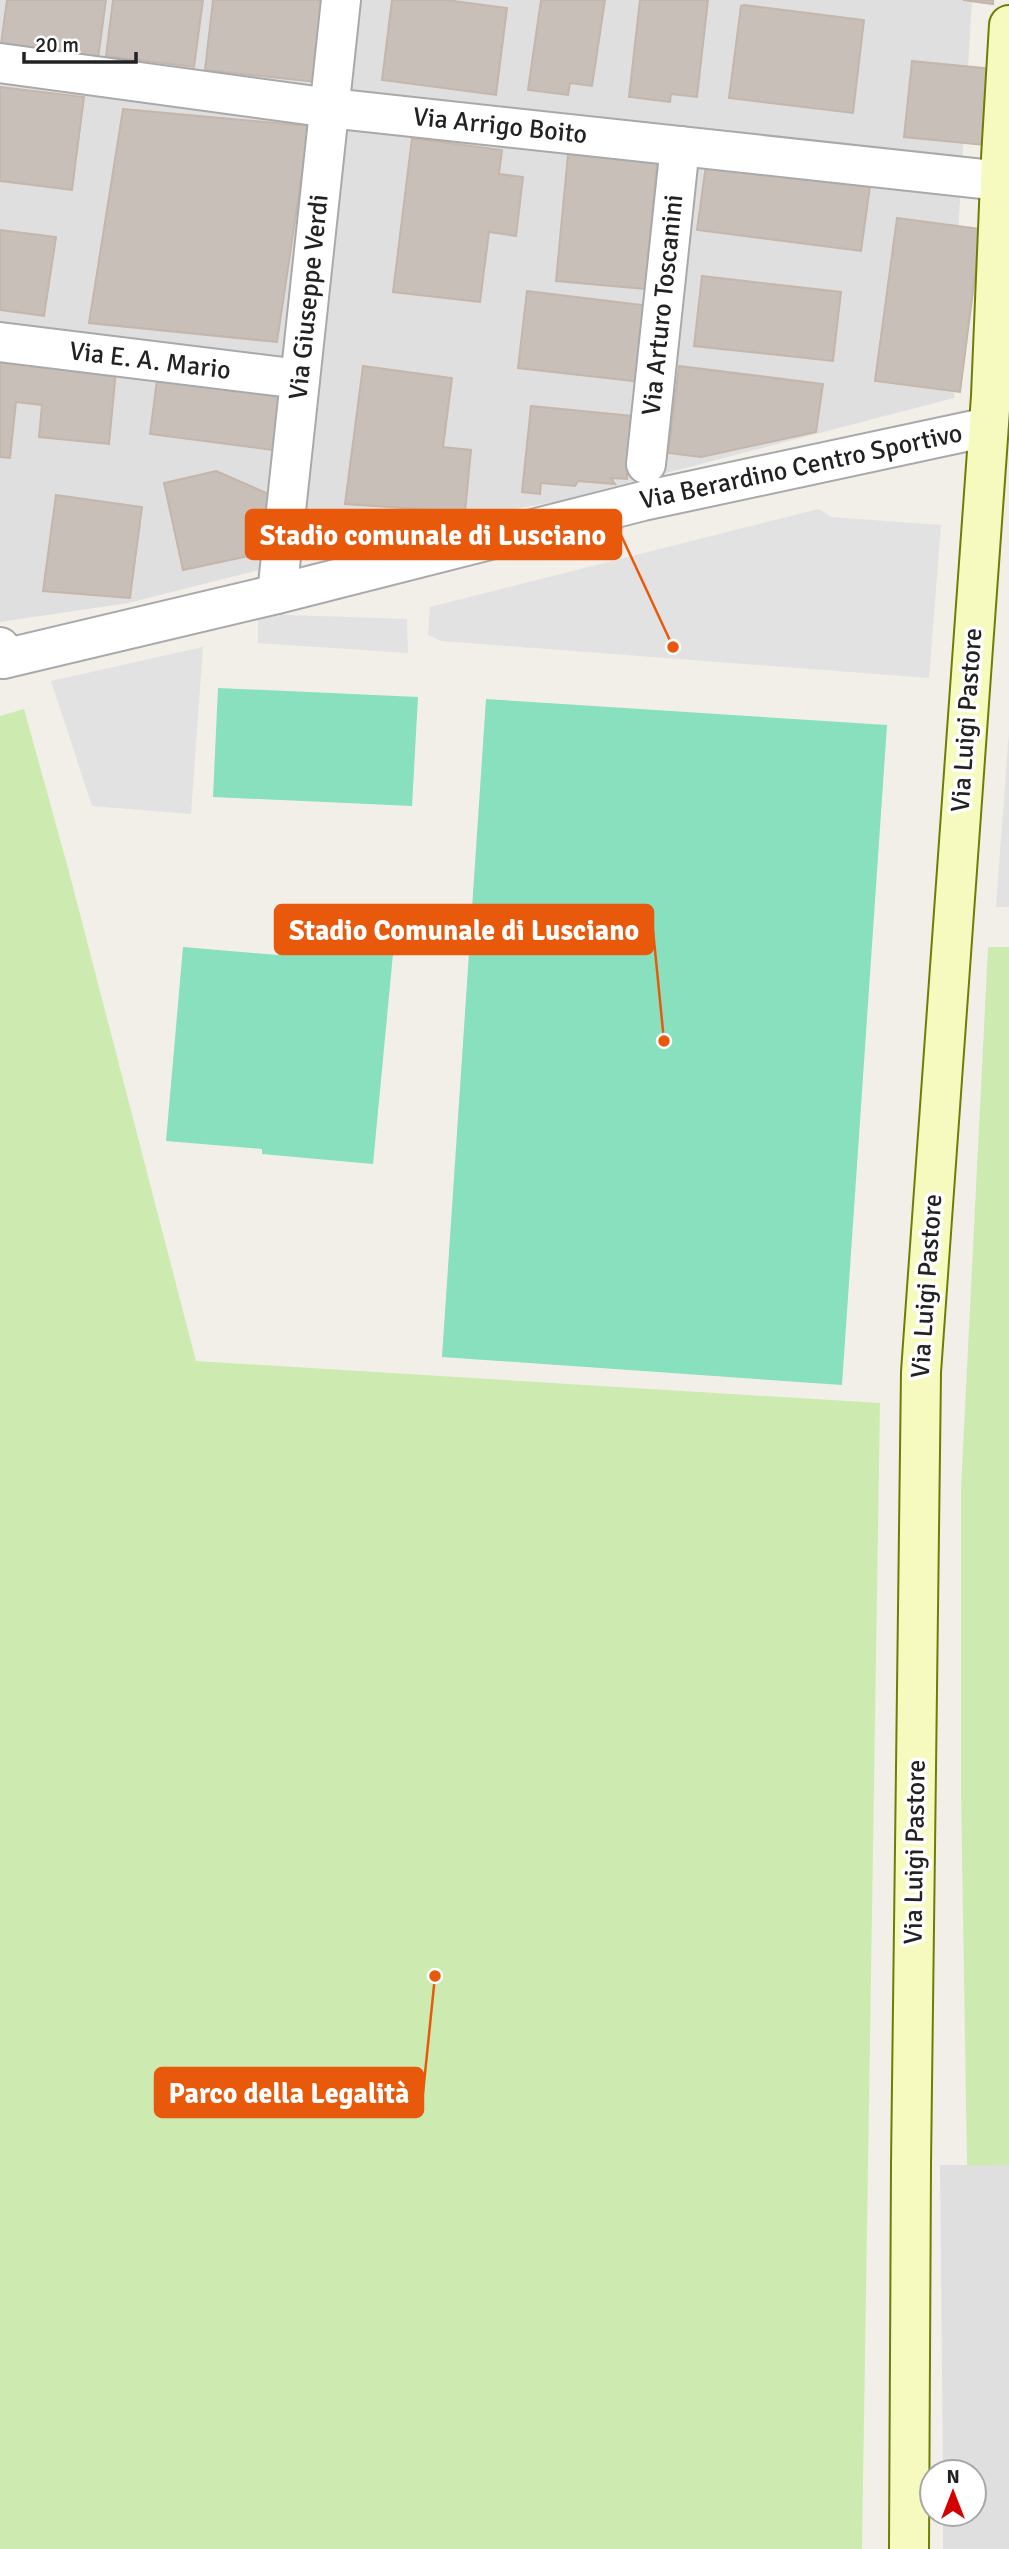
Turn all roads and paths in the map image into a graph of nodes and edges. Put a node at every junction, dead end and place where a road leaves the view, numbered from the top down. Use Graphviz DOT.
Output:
graph roads {
  1 [pos="341,0"];
  2 [pos="1009,25"];
  3 [pos="0,63"];
  4 [pos="330,108"];
  5 [pos="680,146"];
  6 [pos="1003,165"];
  7 [pos="0,342"];
  8 [pos="300,379"];
  9 [pos="988,427"];
  10 [pos="646,464"];
  11 [pos="277,594"];
  12 [pos="2,653"];
  13 [pos="909,2549"];
  1 -- 4 [label="street, Via Giuseppe Verdi"];
  2 -- 6 [label="street, Via Luigi Pastore"];
  3 -- 4 [label="street, Via Arrigo Boito"];
  4 -- 5 [label="street, Via Arrigo Boito"];
  4 -- 8 [label="street, Via Giuseppe Verdi"];
  5 -- 6 [label="street, Via Arrigo Boito"];
  5 -- 10 [label="street, Via Arturo Toscanini"];
  6 -- 9 [label="street, Via Luigi Pastore"];
  7 -- 8 [label="street, Via E. A. Mario"];
  8 -- 11 [label="street, Via Giuseppe Verdi"];
  9 -- 11 [label="street, Via Berardino Centro Sportivo"];
  9 -- 13 [label="street, Via Luigi Pastore"];
  11 -- 12 [label="street, Via Berardino Centro Sportivo"];
}
